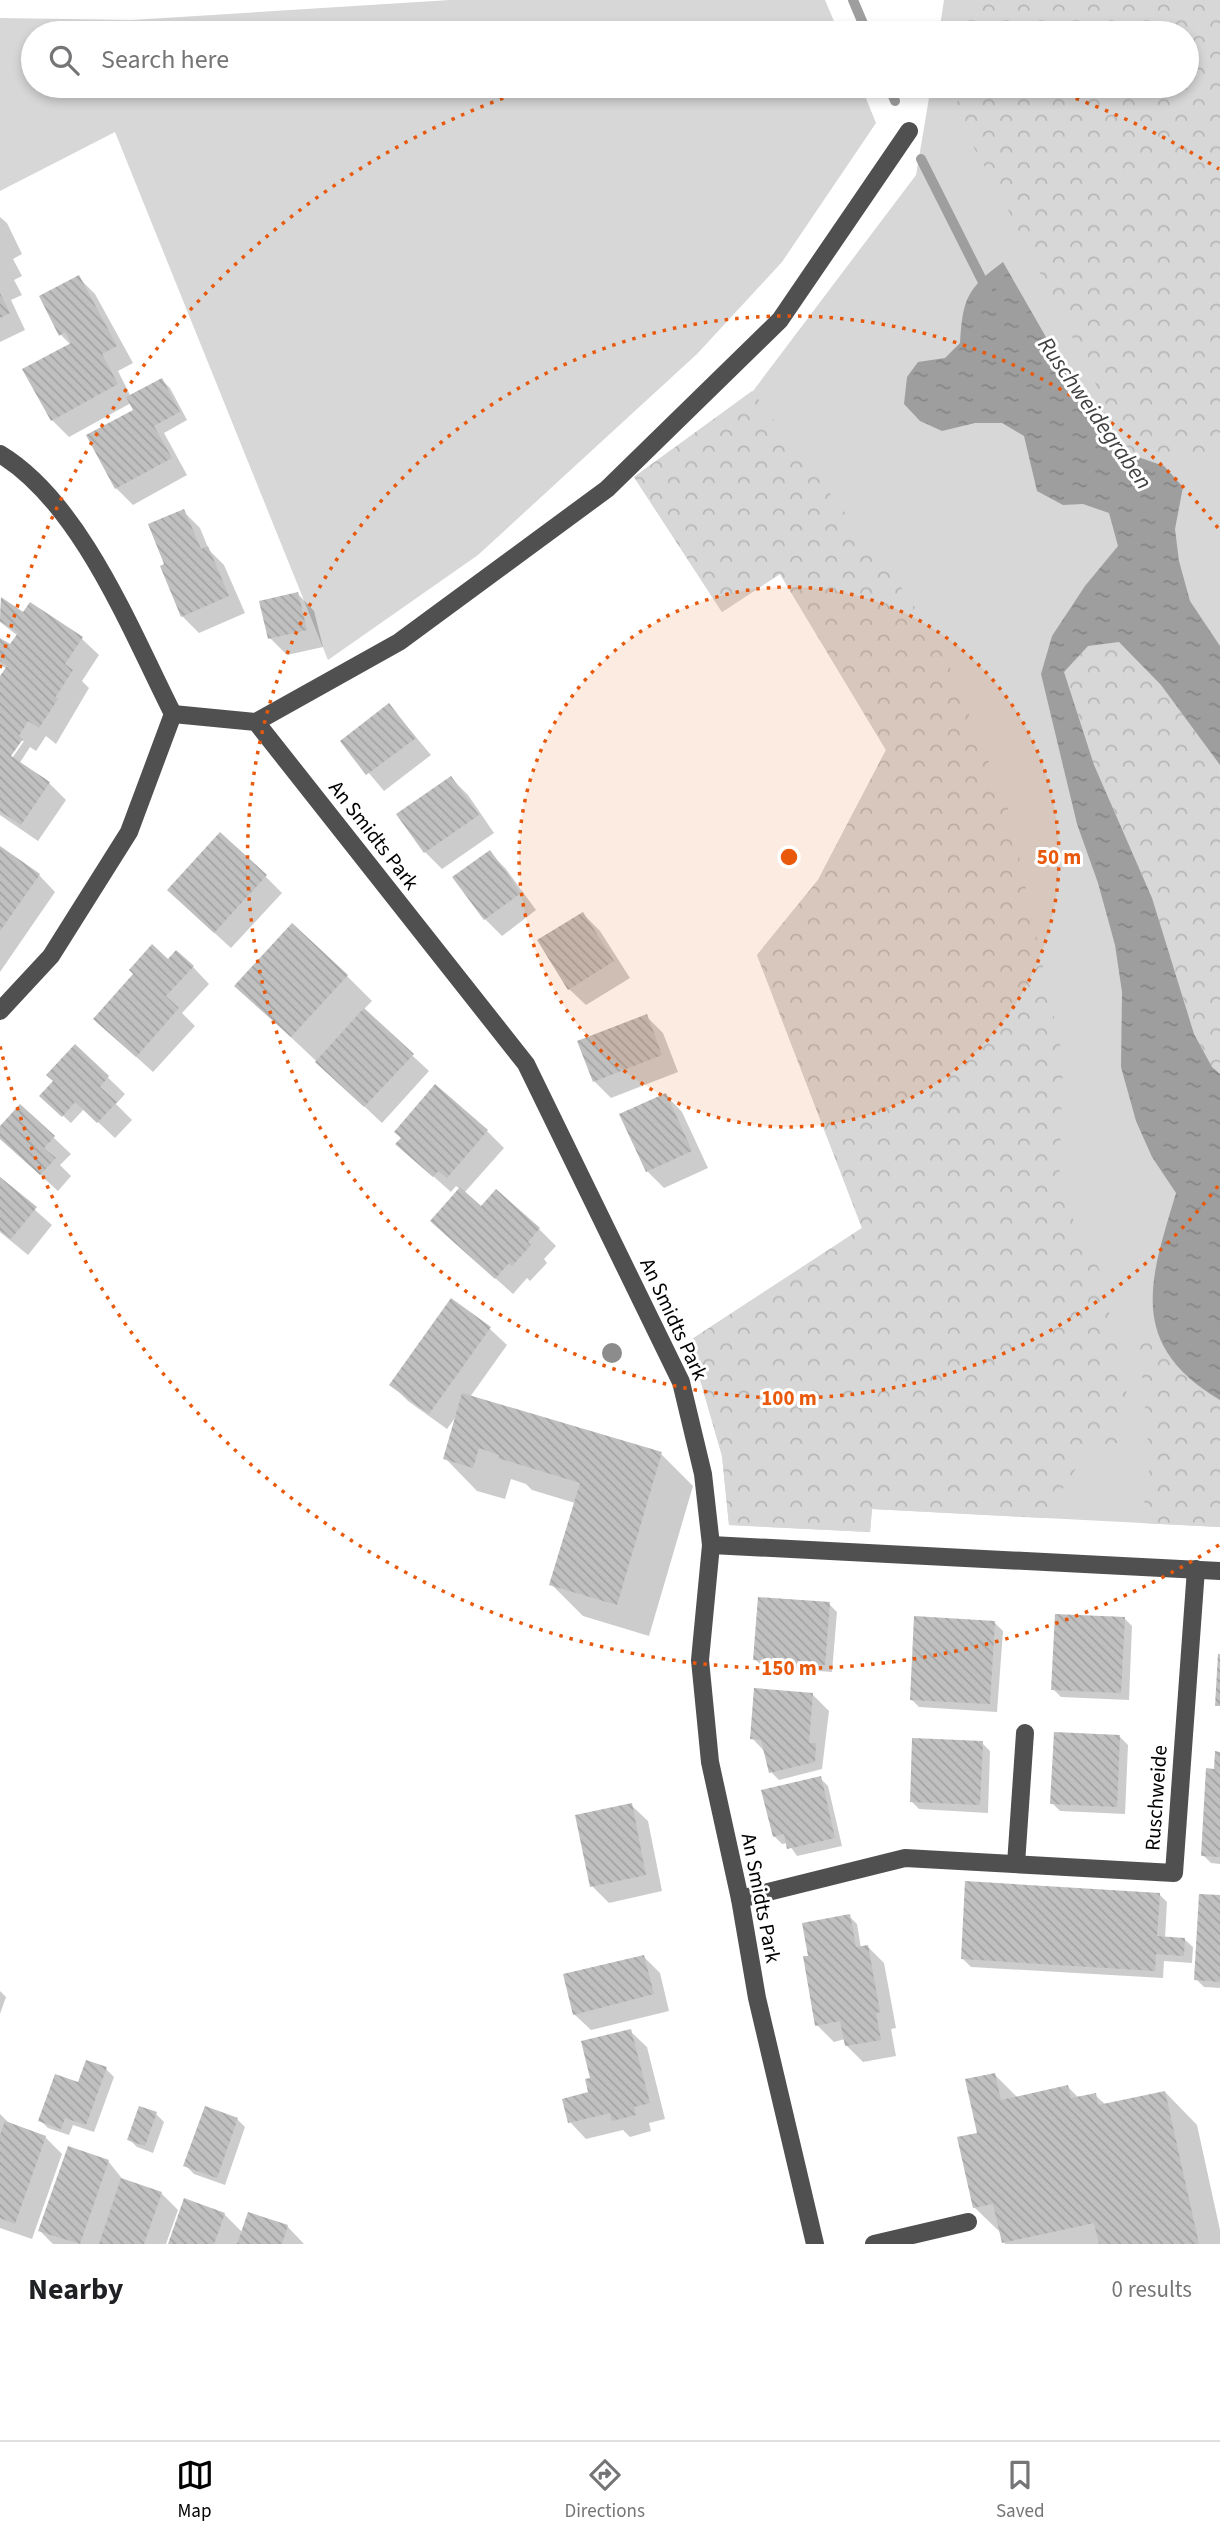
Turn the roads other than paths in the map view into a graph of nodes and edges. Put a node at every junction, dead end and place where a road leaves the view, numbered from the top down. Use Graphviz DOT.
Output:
graph roads {
  1 [pos="909,131"];
  2 [pos="0,454"];
  3 [pos="173,714"];
  4 [pos="256,722"];
  5 [pos="0,1011"];
  6 [pos="711,1545"];
  7 [pos="1196,1569"];
  8 [pos="1220,1571"];
  9 [pos="1025,1732"];
  10 [pos="1016,1864"];
  11 [pos="740,1899"];
  12 [pos="968,2222"];
  13 [pos="815,2244"];
  14 [pos="874,2244"];
  1 -- 4 [label="street"];
  2 -- 3 [label="street"];
  3 -- 4 [label="street"];
  3 -- 5 [label="street"];
  4 -- 6 [label="street, An Smidts Park"];
  6 -- 7 [label="street"];
  6 -- 11 [label="street, An Smidts Park"];
  7 -- 8 [label="street"];
  7 -- 10 [label="street, Ruschweide"];
  9 -- 10 [label="street"];
  10 -- 11 [label="street, Ruschweide"];
  11 -- 13 [label="street, An Smidts Park"];
  12 -- 14 [label="street"];
}
